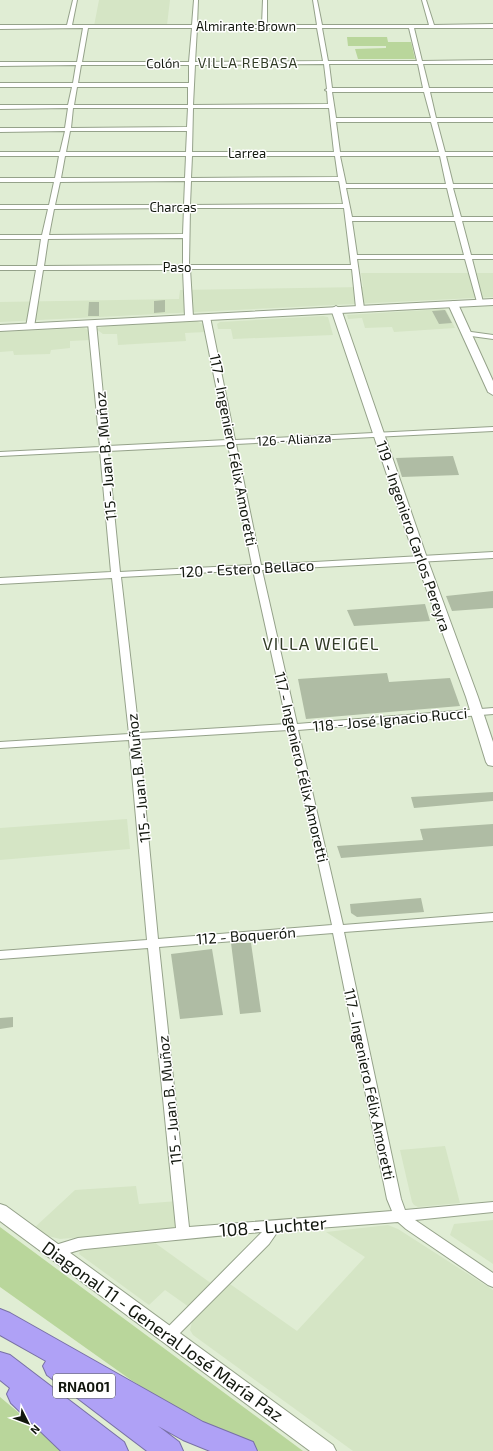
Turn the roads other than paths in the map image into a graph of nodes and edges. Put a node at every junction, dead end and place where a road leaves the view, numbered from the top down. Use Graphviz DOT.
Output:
graph roads {
  1 [pos="75,0"];
  2 [pos="196,0"];
  3 [pos="265,0"];
  4 [pos="315,0"];
  5 [pos="424,0"];
  6 [pos="194,26"];
  7 [pos="264,26"];
  8 [pos="319,26"];
  9 [pos="411,26"];
  10 [pos="432,26"];
  11 [pos="493,26"];
  12 [pos="0,27"];
  13 [pos="69,27"];
  14 [pos="86,27"];
  15 [pos="326,62"];
  16 [pos="419,62"];
  17 [pos="493,62"];
  18 [pos="192,63"];
  19 [pos="0,64"];
  20 [pos="79,64"];
  21 [pos="76,85"];
  22 [pos="192,85"];
  23 [pos="0,86"];
  24 [pos="328,90"];
  25 [pos="426,90"];
  26 [pos="493,90"];
  27 [pos="71,106"];
  28 [pos="192,106"];
  29 [pos="330,106"];
  30 [pos="0,107"];
  31 [pos="332,120"];
  32 [pos="435,120"];
  33 [pos="493,120"];
  34 [pos="68,129"];
  35 [pos="190,129"];
  36 [pos="0,130"];
  37 [pos="337,153"];
  38 [pos="0,154"];
  39 [pos="62,154"];
  40 [pos="190,154"];
  41 [pos="443,154"];
  42 [pos="493,154"];
  43 [pos="0,180"];
  44 [pos="57,180"];
  45 [pos="188,180"];
  46 [pos="342,182"];
  47 [pos="450,186"];
  48 [pos="493,186"];
  49 [pos="187,206"];
  50 [pos="346,206"];
  51 [pos="0,207"];
  52 [pos="51,207"];
  53 [pos="349,219"];
  54 [pos="458,219"];
  55 [pos="493,219"];
  56 [pos="186,236"];
  57 [pos="0,237"];
  58 [pos="45,237"];
  59 [pos="354,257"];
  60 [pos="468,257"];
  61 [pos="493,257"];
  62 [pos="186,267"];
  63 [pos="355,267"];
  64 [pos="0,268"];
  65 [pos="39,268"];
  66 [pos="480,302"];
  67 [pos="493,302"];
  68 [pos="453,304"];
  69 [pos="360,308"];
  70 [pos="336,309"];
  71 [pos="189,317"];
  72 [pos="206,317"];
  73 [pos="92,323"];
  74 [pos="30,327"];
  75 [pos="0,328"];
  76 [pos="467,333"];
  77 [pos="493,337"];
  78 [pos="493,392"];
  79 [pos="493,429"];
  80 [pos="379,435"];
  81 [pos="232,442"];
  82 [pos="105,449"];
  83 [pos="0,454"];
  84 [pos="493,554"];
  85 [pos="421,558"];
  86 [pos="257,567"];
  87 [pos="116,576"];
  88 [pos="0,581"];
  89 [pos="493,711"];
  90 [pos="476,712"];
  91 [pos="292,726"];
  92 [pos="134,737"];
  93 [pos="0,745"];
  94 [pos="493,762"];
  95 [pos="493,916"];
  96 [pos="338,929"];
  97 [pos="153,942"];
  98 [pos="0,955"];
  99 [pos="493,1207"];
  100 [pos="0,1211"];
  101 [pos="401,1216"];
  102 [pos="273,1227"];
  103 [pos="183,1233"];
  104 [pos="54,1251"];
  105 [pos="493,1281"];
  106 [pos="0,1322"];
  107 [pos="169,1335"];
  108 [pos="0,1364"];
  109 [pos="0,1374"];
  110 [pos="81,1451"];
  111 [pos="114,1451"];
  112 [pos="169,1451"];
  113 [pos="242,1451"];
  114 [pos="326,1451"];
  1 -- 13 [label="street"];
  2 -- 6 [label="street"];
  3 -- 7 [label="street"];
  4 -- 8 [label="street"];
  5 -- 10 [label="street"];
  6 -- 7 [label="street, Almirante Brown"];
  6 -- 14 [label="street, Almirante Brown"];
  6 -- 18 [label="street"];
  7 -- 8 [label="street, Almirante Brown"];
  8 -- 9 [label="street, Almirante Brown"];
  8 -- 15 [label="street"];
  9 -- 10 [label="street, Almirante Brown"];
  9 -- 16 [label="street"];
  10 -- 11 [label="street, Almirante Brown"];
  12 -- 13 [label="street, Almirante Brown"];
  13 -- 14 [label="street, Almirante Brown"];
  14 -- 20 [label="street"];
  15 -- 16 [label="street, Colón"];
  15 -- 18 [label="street, Colón"];
  15 -- 24 [label="street"];
  16 -- 17 [label="street, Colón"];
  16 -- 25 [label="street"];
  18 -- 20 [label="street, Colón"];
  18 -- 22 [label="street"];
  19 -- 20 [label="street, Colón"];
  20 -- 21 [label="street"];
  21 -- 22 [label="street"];
  21 -- 23 [label="street"];
  21 -- 27 [label="street"];
  22 -- 28 [label="street"];
  24 -- 25 [label="street"];
  24 -- 29 [label="street"];
  25 -- 26 [label="street"];
  25 -- 32 [label="street"];
  27 -- 28 [label="street"];
  27 -- 30 [label="street"];
  27 -- 34 [label="street"];
  28 -- 29 [label="street"];
  28 -- 35 [label="street"];
  29 -- 31 [label="street"];
  31 -- 32 [label="street"];
  31 -- 37 [label="street"];
  32 -- 33 [label="street"];
  32 -- 41 [label="street"];
  34 -- 35 [label="street"];
  34 -- 36 [label="street"];
  34 -- 39 [label="street"];
  35 -- 40 [label="street"];
  37 -- 40 [label="street, Larrea"];
  37 -- 41 [label="street, Larrea"];
  37 -- 46 [label="street"];
  38 -- 39 [label="street, Larrea"];
  39 -- 40 [label="street, Larrea"];
  39 -- 44 [label="street"];
  40 -- 45 [label="street"];
  41 -- 42 [label="street, Larrea"];
  41 -- 47 [label="street"];
  43 -- 44 [label="street"];
  44 -- 45 [label="street"];
  44 -- 52 [label="street"];
  45 -- 46 [label="street"];
  45 -- 49 [label="street"];
  46 -- 47 [label="street"];
  46 -- 50 [label="street"];
  47 -- 48 [label="street"];
  47 -- 54 [label="street"];
  49 -- 50 [label="street, Charcas"];
  49 -- 52 [label="street, Charcas"];
  49 -- 56 [label="street"];
  50 -- 53 [label="street"];
  51 -- 52 [label="street, Charcas"];
  52 -- 58 [label="street"];
  53 -- 54 [label="street"];
  53 -- 59 [label="street"];
  54 -- 55 [label="street"];
  54 -- 60 [label="street"];
  56 -- 58 [label="street"];
  56 -- 62 [label="street"];
  57 -- 58 [label="street"];
  58 -- 65 [label="street"];
  59 -- 60 [label="street"];
  59 -- 63 [label="street"];
  60 -- 61 [label="street"];
  60 -- 66 [label="street"];
  62 -- 63 [label="street, Paso"];
  62 -- 65 [label="street, Paso"];
  62 -- 71 [label="street"];
  63 -- 69 [label="street"];
  64 -- 65 [label="street, Paso"];
  65 -- 74 [label="street"];
  66 -- 67 [label="main road"];
  66 -- 68 [label="main road"];
  68 -- 69 [label="main road"];
  68 -- 76 [label="street"];
  69 -- 70 [label="main road"];
  70 -- 72 [label="main road"];
  70 -- 80 [label="street, 119 - Ingeniero Carlos Pereyra"];
  71 -- 72 [label="main road"];
  71 -- 73 [label="main road"];
  72 -- 81 [label="street, 117 - Ingeniero Félix Amoretti"];
  73 -- 74 [label="main road"];
  73 -- 82 [label="street, 115 - Juan B. Muñoz"];
  74 -- 75 [label="main road"];
  76 -- 77 [label="street"];
  76 -- 78 [label="street"];
  79 -- 80 [label="street, 126 - Alianza"];
  80 -- 81 [label="street, 126 - Alianza"];
  80 -- 85 [label="street, 119 - Ingeniero Carlos Pereyra"];
  81 -- 82 [label="street, 126 - Alianza"];
  81 -- 86 [label="street, 117 - Ingeniero Félix Amoretti"];
  82 -- 83 [label="street, 126 - Alianza"];
  82 -- 87 [label="street, 115 - Juan B. Muñoz"];
  84 -- 85 [label="street, 120 - Estero Bellaco"];
  85 -- 86 [label="street, 120 - Estero Bellaco"];
  85 -- 90 [label="street, 119 - Ingeniero Carlos Pereyra"];
  86 -- 87 [label="street, 120 - Estero Bellaco"];
  86 -- 91 [label="street, 117 - Ingeniero Félix Amoretti"];
  87 -- 88 [label="street, 120 - Estero Bellaco"];
  87 -- 92 [label="street, 115 - Juan B. Muñoz"];
  89 -- 90 [label="street, 118 - José Ignacio Rucci"];
  90 -- 91 [label="street, 118 - José Ignacio Rucci"];
  90 -- 94 [label="street, 119 - Ingeniero Carlos Pereyra"];
  91 -- 92 [label="street, 118 - José Ignacio Rucci"];
  91 -- 96 [label="street, 117 - Ingeniero Félix Amoretti"];
  92 -- 93 [label="street, 118 - José Ignacio Rucci"];
  92 -- 97 [label="street, 115 - Juan B. Muñoz"];
  95 -- 96 [label="street, 112 - Boquerón"];
  96 -- 97 [label="street, 112 - Boquerón"];
  96 -- 101 [label="street, 117 - Ingeniero Félix Amoretti"];
  97 -- 98 [label="street, 112 - Boquerón"];
  97 -- 103 [label="street, 115 - Juan B. Muñoz"];
  99 -- 101 [label="street, 108 - Luchter"];
  100 -- 104 [label="street, Diagonal 11 - General José María Paz"];
  101 -- 102 [label="street, 108 - Luchter"];
  101 -- 105 [label="street"];
  102 -- 103 [label="street, 108 - Luchter"];
  102 -- 107 [label="street"];
  103 -- 104 [label="street, 108 - Luchter"];
  104 -- 107 [label="street, Diagonal 11 - General José María Paz"];
  106 -- 112 [label="highway, RNA001"];
  106 -- 113 [label="highway"];
  107 -- 114 [label="street, Diagonal 11 - General José María Paz"];
  108 -- 111 [label="highway, RNA001"];
  109 -- 110 [label="highway"];
}
